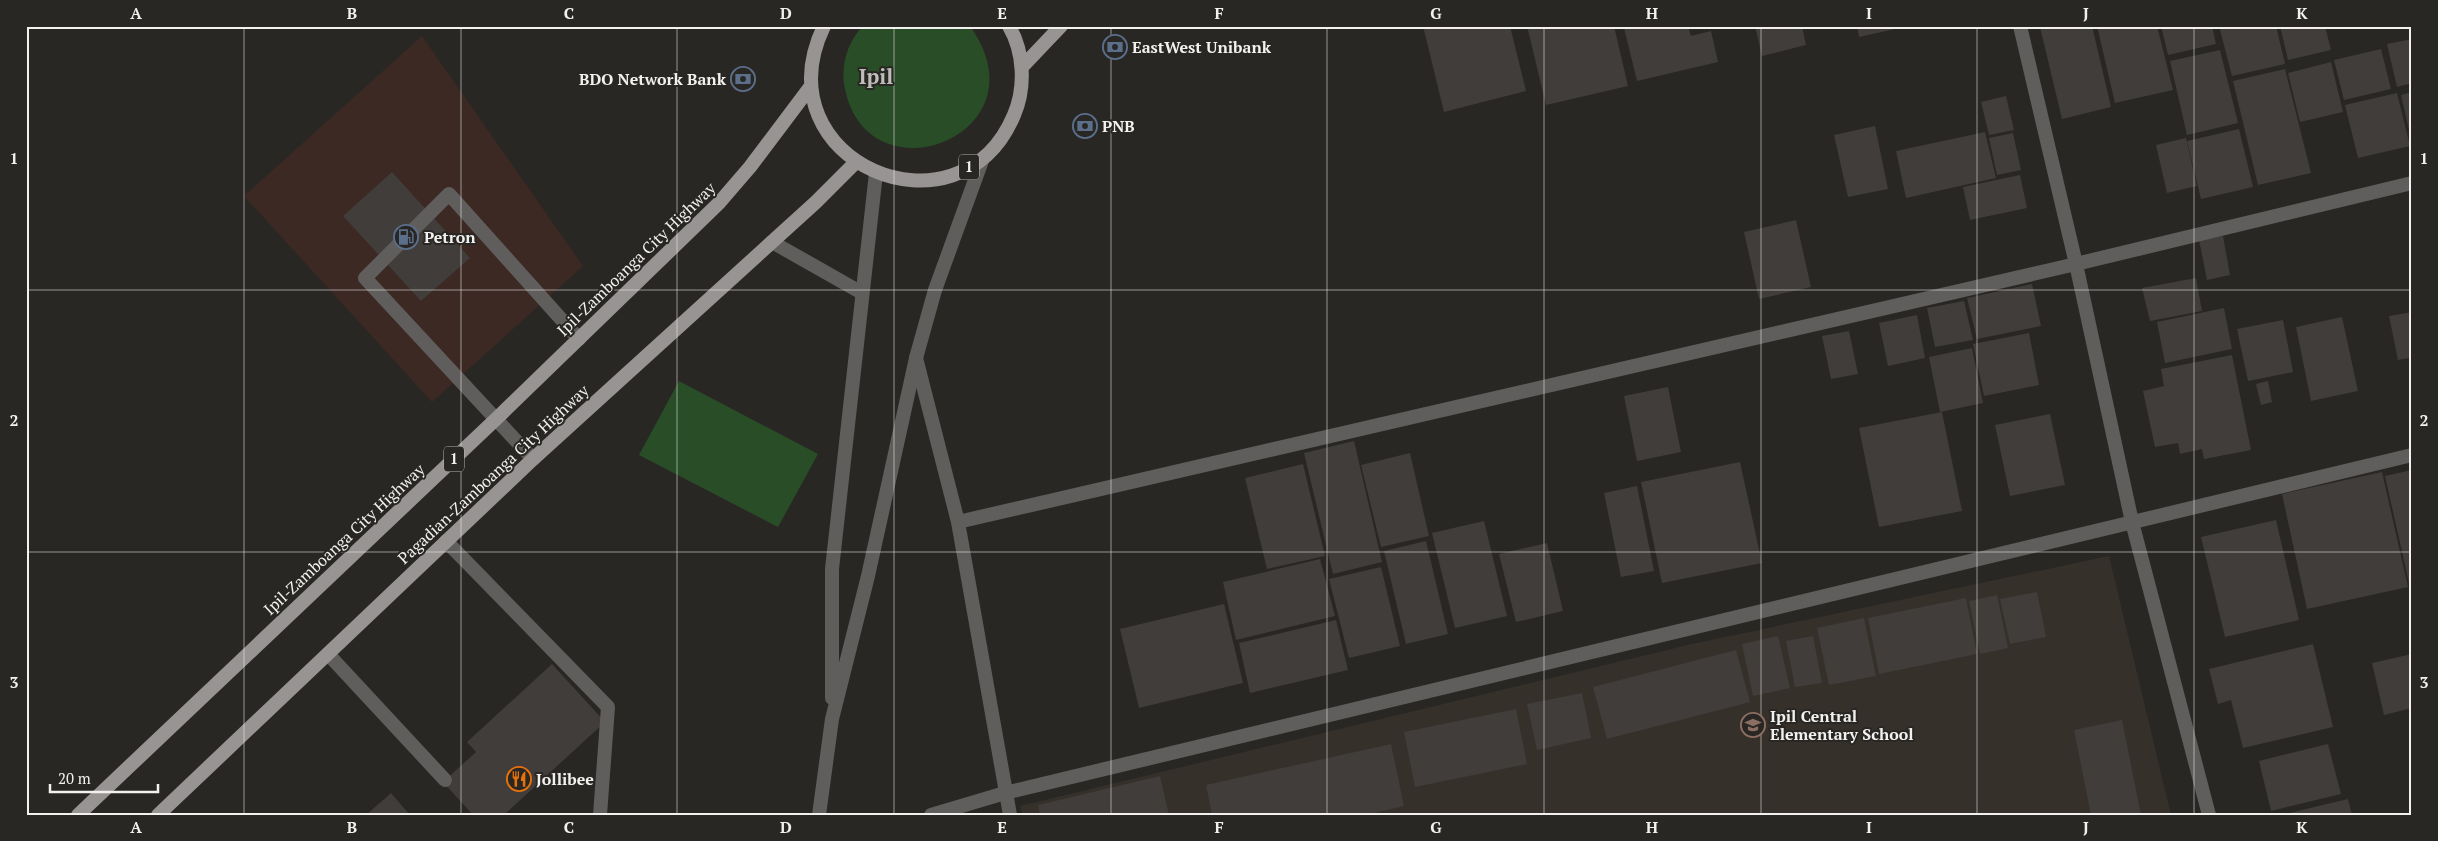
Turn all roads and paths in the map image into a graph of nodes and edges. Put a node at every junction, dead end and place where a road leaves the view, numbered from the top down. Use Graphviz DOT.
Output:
graph roads {
  1 [pos="824,26"];
  2 [pos="1009,26"];
  3 [pos="1062,26"];
  4 [pos="2020,26"];
  5 [pos="1022,67"];
  6 [pos="811,86"];
  7 [pos="983,158"];
  8 [pos="856,162"];
  9 [pos="876,173"];
  10 [pos="2412,183"];
  11 [pos="772,242"];
  12 [pos="2076,264"];
  13 [pos="862,293"];
  14 [pos="579,339"];
  15 [pos="916,358"];
  16 [pos="496,419"];
  17 [pos="2412,454"];
  18 [pos="533,459"];
  19 [pos="958,522"];
  20 [pos="2132,522"];
  21 [pos="446,541"];
  22 [pos="328,654"];
  23 [pos="832,719"];
  24 [pos="445,780"];
  25 [pos="1005,793"];
  26 [pos="78,815"];
  27 [pos="158,815"];
  28 [pos="600,815"];
  29 [pos="819,815"];
  30 [pos="931,815"];
  31 [pos="1010,815"];
  32 [pos="2209,815"];
  1 -- 6 [label="main road, 1"];
  2 -- 5 [label="main road, 1"];
  3 -- 5 [label="main road"];
  4 -- 12 [label="street"];
  5 -- 7 [label="main road, 1"];
  6 -- 8 [label="main road, 1"];
  6 -- 14 [label="main road, Ipil-Zamboanga City Highway / 1"];
  7 -- 9 [label="main road, 1"];
  7 -- 15 [label="street"];
  8 -- 9 [label="main road, 1"];
  8 -- 11 [label="main road, Pagadian-Zamboanga City Highway"];
  9 -- 13 [label="street"];
  10 -- 12 [label="street"];
  11 -- 13 [label="street"];
  11 -- 18 [label="main road, Pagadian-Zamboanga City Highway"];
  12 -- 19 [label="street"];
  12 -- 20 [label="street"];
  13 -- 23 [label="street"];
  14 -- 16 [label="main road, Ipil-Zamboanga City Highway / 1"];
  14 -- 16 [label="street"];
  15 -- 19 [label="street"];
  15 -- 23 [label="street"];
  16 -- 18 [label="street"];
  16 -- 26 [label="main road, Ipil-Zamboanga City Highway / 1"];
  17 -- 20 [label="street"];
  18 -- 21 [label="main road, Pagadian-Zamboanga City Highway"];
  19 -- 25 [label="street"];
  20 -- 25 [label="street"];
  20 -- 32 [label="street"];
  21 -- 22 [label="main road, Pagadian-Zamboanga City Highway"];
  21 -- 28 [label="street"];
  22 -- 24 [label="street"];
  22 -- 27 [label="main road, Pagadian-Zamboanga City Highway"];
  23 -- 29 [label="street"];
  25 -- 30 [label="street"];
  25 -- 31 [label="street"];
}
